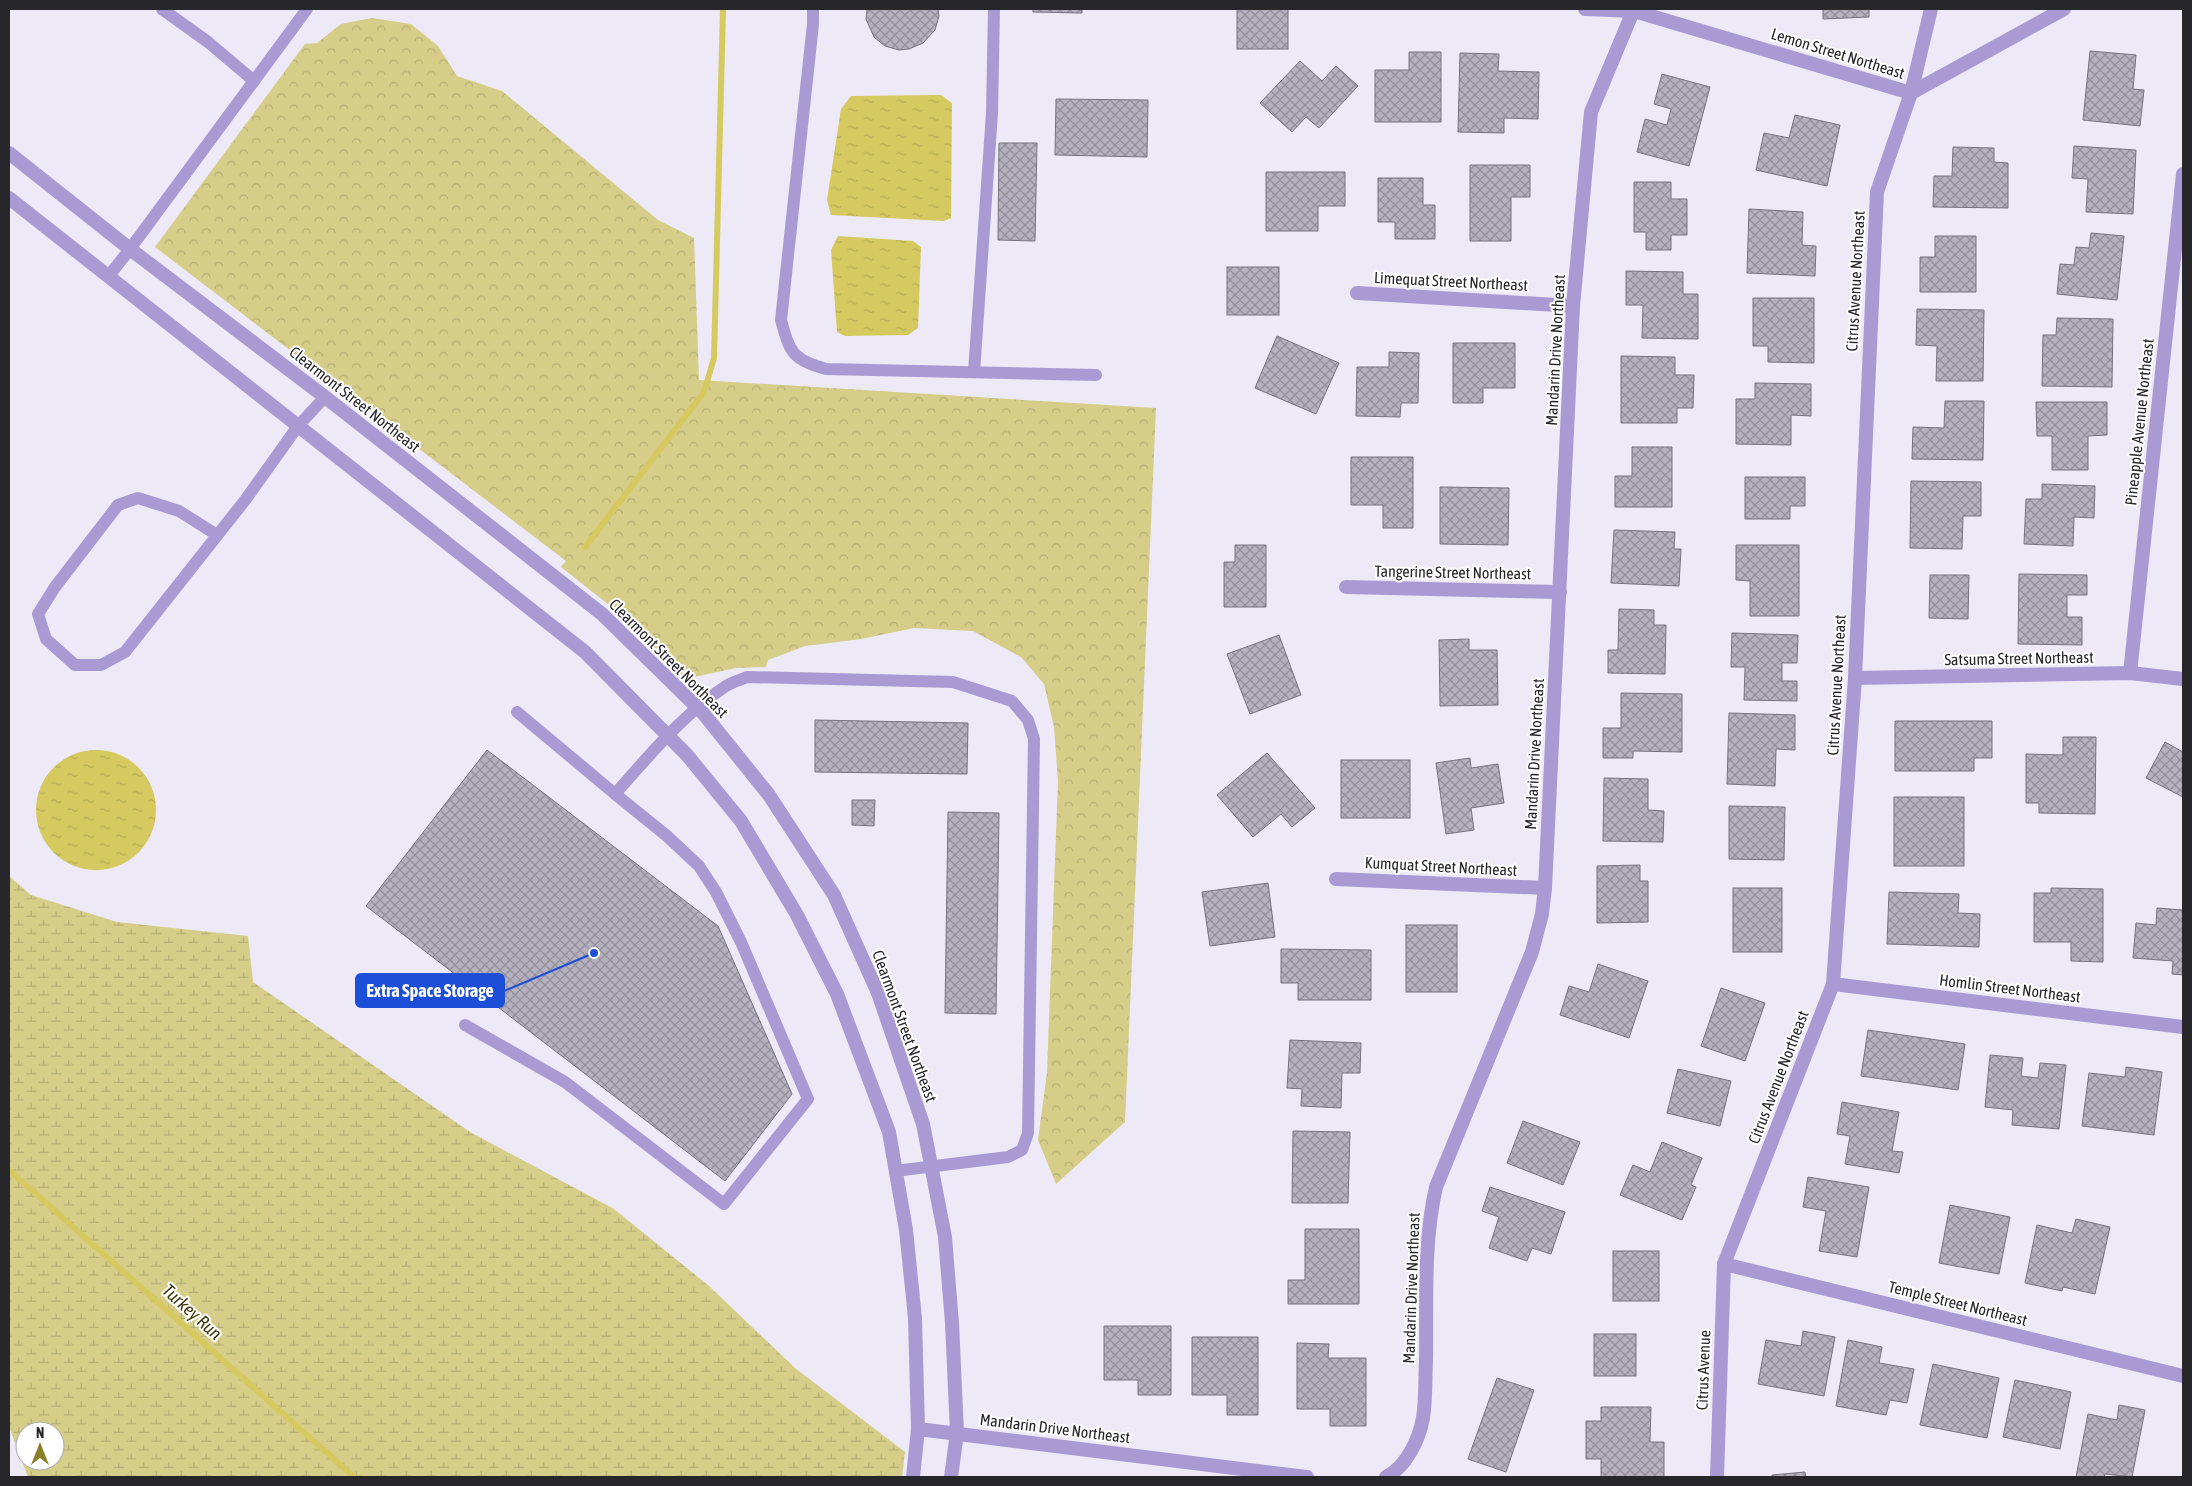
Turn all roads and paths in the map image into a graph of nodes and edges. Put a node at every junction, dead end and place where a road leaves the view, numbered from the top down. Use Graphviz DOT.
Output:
graph roads {
  1 [pos="162,9"];
  2 [pos="307,9"];
  3 [pos="813,9"];
  4 [pos="994,9"];
  5 [pos="1584,9"];
  6 [pos="1931,9"];
  7 [pos="2064,9"];
  8 [pos="1634,10"];
  9 [pos="254,81"];
  10 [pos="1911,94"];
  11 [pos="9,153"];
  12 [pos="2183,174"];
  13 [pos="9,198"];
  14 [pos="130,249"];
  15 [pos="108,277"];
  16 [pos="1357,293"];
  17 [pos="1573,306"];
  18 [pos="974,372"];
  19 [pos="1096,374"];
  20 [pos="325,397"];
  21 [pos="298,426"];
  22 [pos="217,535"];
  23 [pos="1346,587"];
  24 [pos="1560,592"];
  25 [pos="2130,673"];
  26 [pos="1855,678"];
  27 [pos="2183,679"];
  28 [pos="698,708"];
  29 [pos="517,712"];
  30 [pos="669,736"];
  31 [pos="615,794"];
  32 [pos="1336,879"];
  33 [pos="1545,888"];
  34 [pos="1833,984"];
  35 [pos="465,1025"];
  36 [pos="2183,1027"];
  37 [pos="931,1166"];
  38 [pos="895,1170"];
  39 [pos="1724,1264"];
  40 [pos="2183,1376"];
  41 [pos="918,1429"];
  42 [pos="956,1433"];
  43 [pos="913,1477"];
  44 [pos="951,1477"];
  45 [pos="1307,1477"];
  46 [pos="1386,1477"];
  47 [pos="1717,1477"];
  1 -- 9 [label="lane"];
  2 -- 9 [label="lane"];
  3 -- 18 [label="lane"];
  4 -- 18 [label="lane"];
  5 -- 8 [label="street, Lemon Street Northeast"];
  6 -- 10 [label="street"];
  7 -- 10 [label="street, Lemon Street Northeast"];
  8 -- 10 [label="street, Lemon Street Northeast"];
  8 -- 17 [label="street, Mandarin Drive Northeast"];
  9 -- 14 [label="lane"];
  10 -- 26 [label="street, Citrus Avenue Northeast"];
  11 -- 14 [label="street, Clearmont Street Northeast"];
  12 -- 25 [label="street, Pineapple Avenue Northeast"];
  13 -- 15 [label="street"];
  14 -- 15 [label="lane"];
  14 -- 20 [label="street, Clearmont Street Northeast"];
  15 -- 21 [label="street"];
  16 -- 17 [label="street, Limequat Street Northeast"];
  17 -- 24 [label="street, Mandarin Drive Northeast"];
  18 -- 19 [label="lane"];
  20 -- 21 [label="lane"];
  20 -- 28 [label="street, Clearmont Street Northeast"];
  21 -- 22 [label="lane"];
  21 -- 30 [label="street"];
  22 -- 22 [label="lane"];
  23 -- 24 [label="street, Tangerine Street Northeast"];
  24 -- 33 [label="street, Mandarin Drive Northeast"];
  25 -- 26 [label="street, Satsuma Street Northeast"];
  25 -- 27 [label="street, Satsuma Street Northeast"];
  26 -- 34 [label="street, Citrus Avenue Northeast"];
  28 -- 30 [label="lane"];
  28 -- 37 [label="street, Clearmont Street Northeast"];
  28 -- 37 [label="lane"];
  29 -- 31 [label="lane"];
  30 -- 31 [label="lane"];
  30 -- 38 [label="street"];
  31 -- 35 [label="lane"];
  32 -- 33 [label="street, Kumquat Street Northeast"];
  33 -- 46 [label="street, Mandarin Drive Northeast"];
  34 -- 36 [label="street, Homlin Street Northeast"];
  34 -- 39 [label="street, Citrus Avenue Northeast"];
  37 -- 38 [label="lane"];
  37 -- 42 [label="street, Clearmont Street Northeast"];
  38 -- 41 [label="street"];
  39 -- 40 [label="street, Temple Street Northeast"];
  39 -- 47 [label="street, Citrus Avenue"];
  41 -- 42 [label="street, Mandarin Drive Northeast"];
  41 -- 43 [label="street"];
  42 -- 44 [label="street, Clearmont Street Northeast"];
  42 -- 45 [label="street, Mandarin Drive Northeast"];
}
